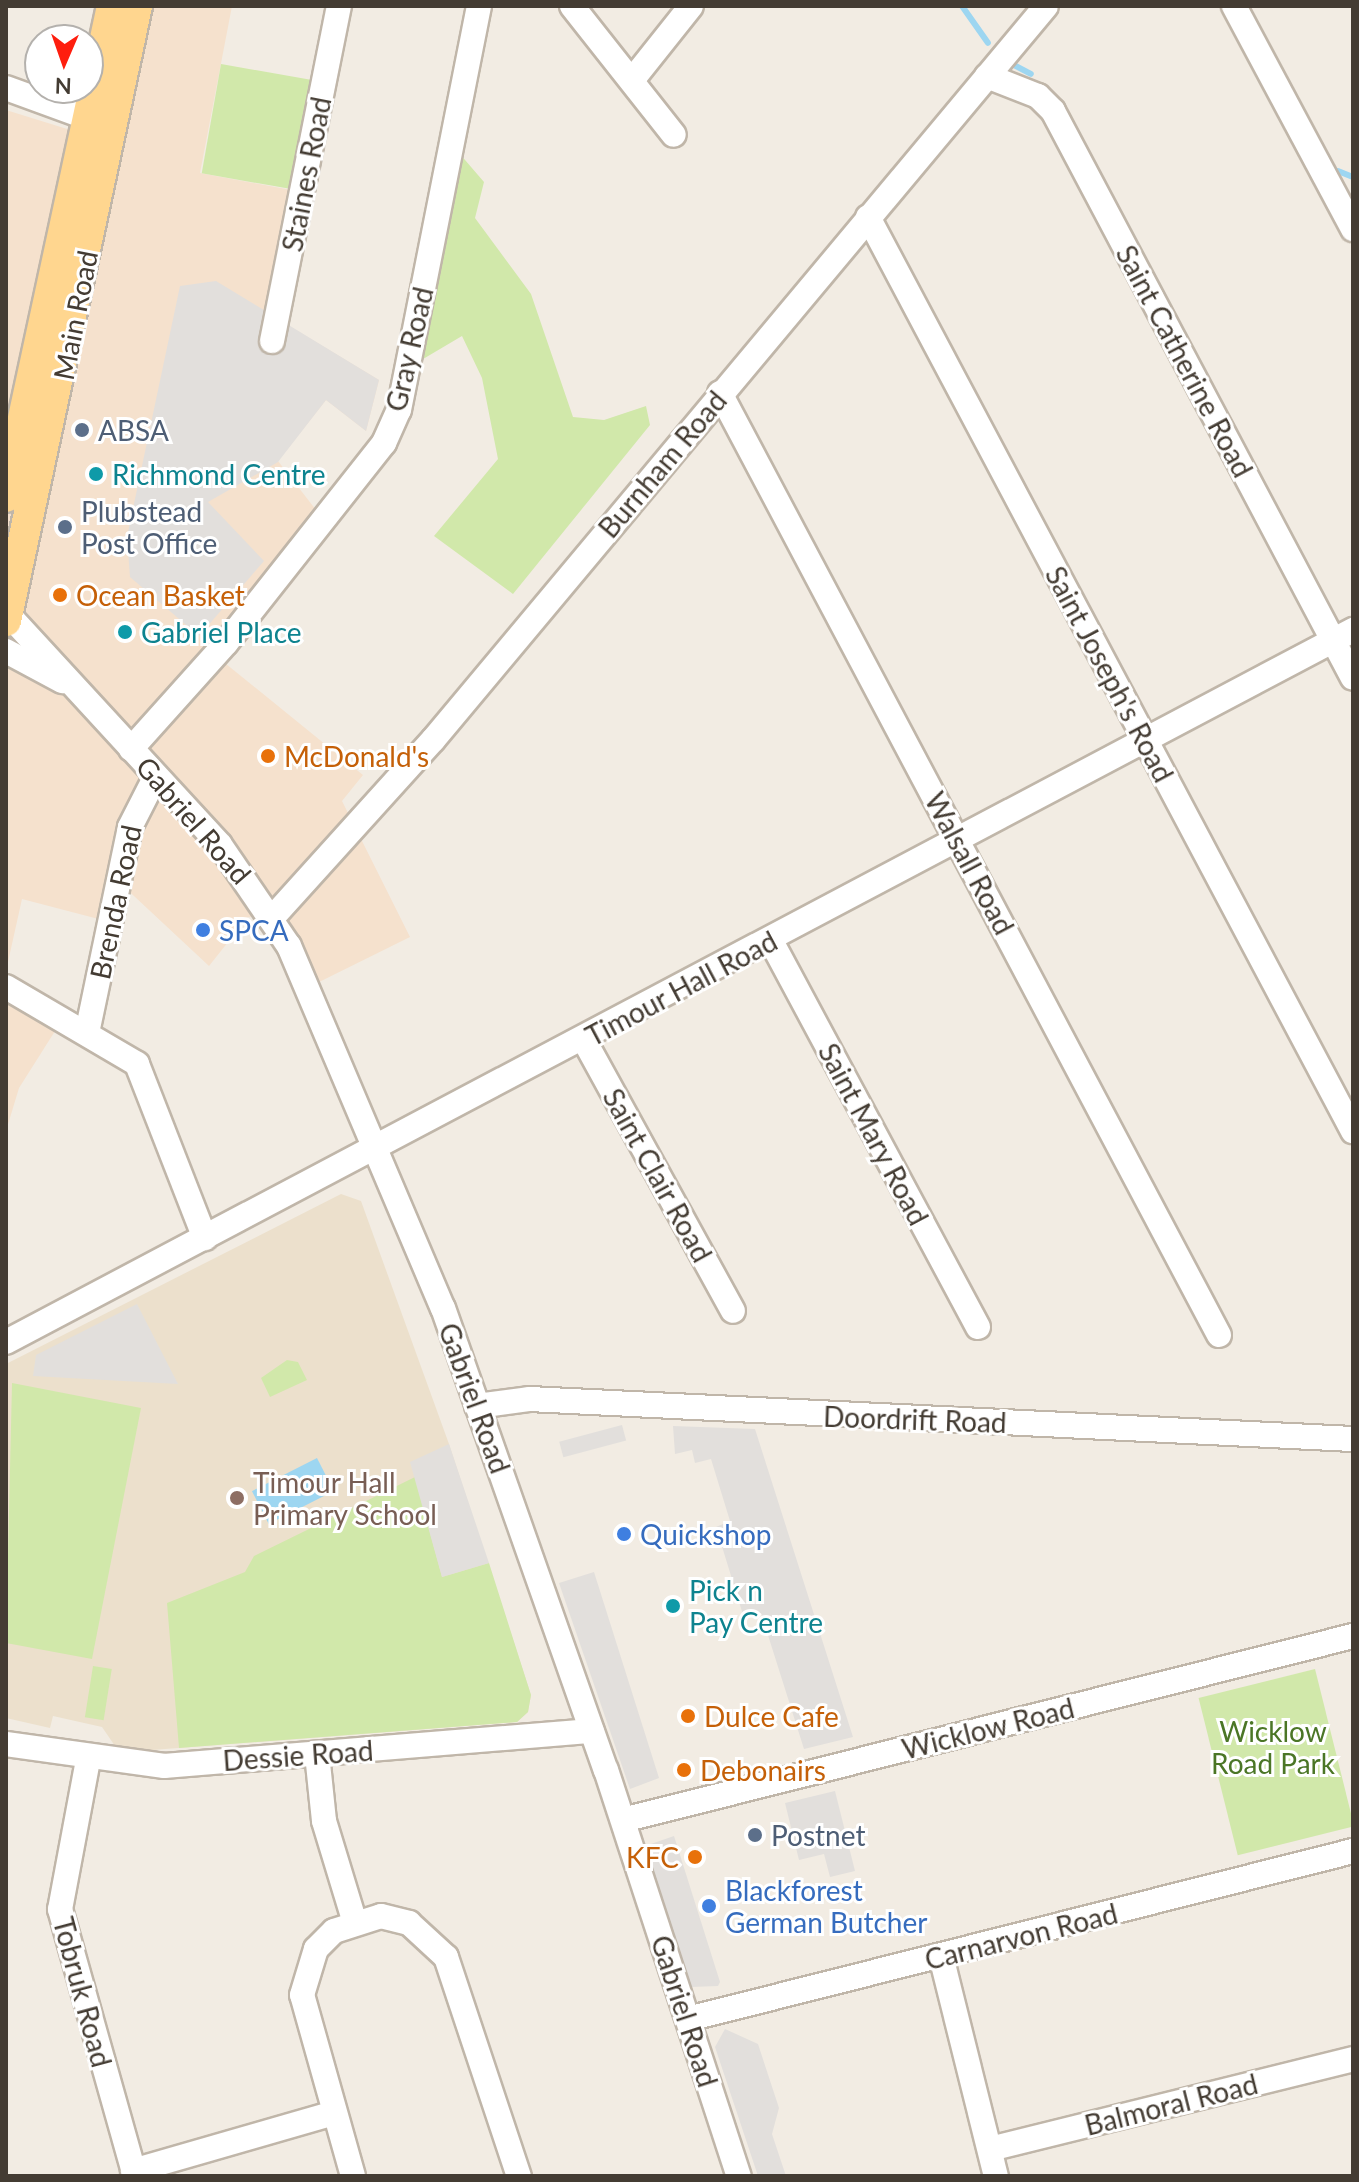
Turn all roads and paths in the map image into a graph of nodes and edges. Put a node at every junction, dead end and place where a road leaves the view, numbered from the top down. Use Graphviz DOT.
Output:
graph roads {
  1 [pos="112,6"];
  2 [pos="137,6"];
  3 [pos="339,6"];
  4 [pos="479,6"];
  5 [pos="572,6"];
  6 [pos="691,6"];
  7 [pos="1046,6"];
  8 [pos="1234,6"];
  9 [pos="1000,61"];
  10 [pos="633,79"];
  11 [pos="6,88"];
  12 [pos="101,122"];
  13 [pos="674,135"];
  14 [pos="868,217"];
  15 [pos="1353,229"];
  16 [pos="272,341"];
  17 [pos="720,393"];
  18 [pos="6,497"];
  19 [pos="7,615"];
  20 [pos="1343,636"];
  21 [pos="6,651"];
  22 [pos="1353,678"];
  23 [pos="78,690"];
  24 [pos="1145,740"];
  25 [pos="131,749"];
  26 [pos="156,776"];
  27 [pos="958,839"];
  28 [pos="273,917"];
  29 [pos="771,941"];
  30 [pos="6,987"];
  31 [pos="87,1033"];
  32 [pos="584,1040"];
  33 [pos="1353,1131"];
  34 [pos="377,1149"];
  35 [pos="205,1238"];
  36 [pos="733,1311"];
  37 [pos="978,1327"];
  38 [pos="1219,1335"];
  39 [pos="6,1342"];
  40 [pos="477,1406"];
  41 [pos="1353,1439"];
  42 [pos="1353,1636"];
  43 [pos="592,1731"];
  44 [pos="6,1744"];
  45 [pos="317,1754"];
  46 [pos="88,1760"];
  47 [pos="623,1820"];
  48 [pos="1353,1851"];
  49 [pos="354,1920"];
  50 [pos="941,1956"];
  51 [pos="688,2019"];
  52 [pos="1353,2059"];
  53 [pos="334,2113"];
  54 [pos="990,2149"];
  55 [pos="134,2173"];
  56 [pos="353,2176"];
  57 [pos="519,2176"];
  58 [pos="739,2176"];
  59 [pos="996,2176"];
  1 -- 12 [label="main road, Main Road"];
  2 -- 12 [label="main road, Main Road"];
  3 -- 16 [label="street, Staines Road"];
  4 -- 25 [label="street, Gray Road"];
  5 -- 10 [label="street"];
  6 -- 10 [label="street"];
  7 -- 9 [label="street, Burnham Road"];
  8 -- 15 [label="street"];
  9 -- 14 [label="street, Burnham Road"];
  9 -- 20 [label="street, Saint Catherine Road"];
  10 -- 13 [label="street"];
  11 -- 12 [label="street"];
  12 -- 18 [label="main road, Main Road"];
  12 -- 19 [label="main road, Main Road"];
  14 -- 17 [label="street, Burnham Road"];
  14 -- 24 [label="street, Saint Joseph's Road"];
  17 -- 27 [label="street, Walsall Road"];
  17 -- 28 [label="street, Burnham Road"];
  19 -- 23 [label="street, Gabriel Road"];
  20 -- 22 [label="street, Saint Catherine Road"];
  20 -- 24 [label="street, Timour Hall Road"];
  21 -- 23 [label="street, Gabriel Road"];
  23 -- 25 [label="street, Gabriel Road"];
  24 -- 27 [label="street, Timour Hall Road"];
  24 -- 33 [label="street, Saint Joseph's Road"];
  25 -- 26 [label="street, Gabriel Road"];
  26 -- 28 [label="street, Gabriel Road"];
  26 -- 31 [label="street, Brenda Road"];
  27 -- 29 [label="street, Timour Hall Road"];
  27 -- 38 [label="street, Walsall Road"];
  28 -- 34 [label="street, Gabriel Road"];
  29 -- 32 [label="street, Timour Hall Road"];
  29 -- 37 [label="street, Saint Mary Road"];
  30 -- 31 [label="street"];
  31 -- 35 [label="street"];
  32 -- 34 [label="street, Timour Hall Road"];
  32 -- 36 [label="street, Saint Clair Road"];
  34 -- 35 [label="street, Timour Hall Road"];
  34 -- 40 [label="street, Gabriel Road"];
  35 -- 39 [label="street, Timour Hall Road"];
  40 -- 41 [label="street, Doordrift Road"];
  40 -- 43 [label="street, Gabriel Road"];
  42 -- 47 [label="street, Wicklow Road"];
  43 -- 45 [label="street, Dessie Road"];
  43 -- 47 [label="street, Gabriel Road"];
  44 -- 46 [label="street, Dessie Road"];
  45 -- 46 [label="street, Dessie Road"];
  45 -- 49 [label="street"];
  46 -- 55 [label="street, Tobruk Road"];
  47 -- 51 [label="street, Gabriel Road"];
  48 -- 50 [label="street, Carnarvon Road"];
  49 -- 53 [label="street"];
  49 -- 57 [label="street"];
  50 -- 51 [label="street, Carnarvon Road"];
  50 -- 54 [label="street"];
  51 -- 58 [label="street, Gabriel Road"];
  52 -- 54 [label="street, Balmoral Road"];
  53 -- 55 [label="street"];
  53 -- 56 [label="street"];
  54 -- 59 [label="street"];
}
